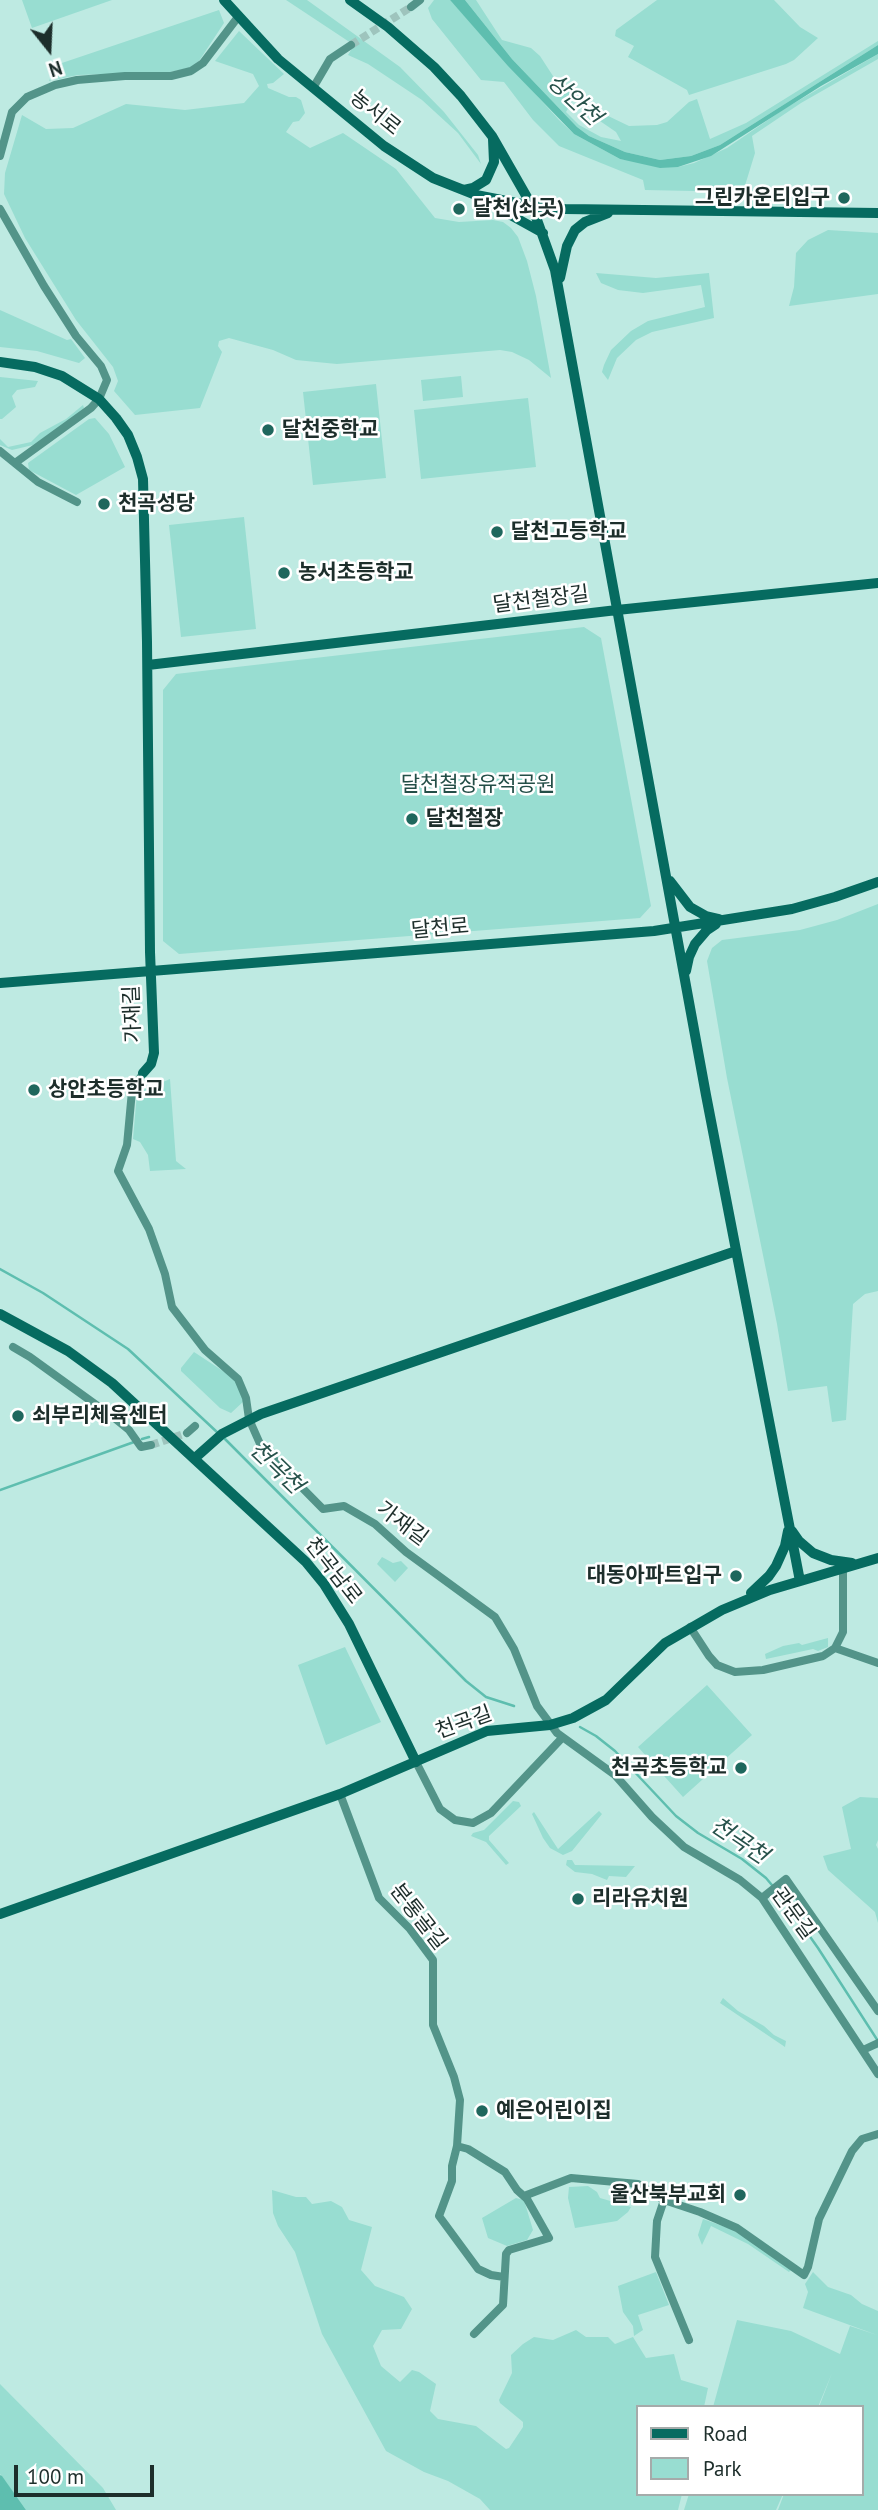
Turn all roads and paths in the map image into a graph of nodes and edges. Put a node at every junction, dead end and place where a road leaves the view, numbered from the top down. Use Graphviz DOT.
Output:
graph roads {
  1 [pos="224,0"];
  2 [pos="350,0"];
  3 [pos="420,0"];
  4 [pos="411,6"];
  5 [pos="239,16"];
  6 [pos="351,45"];
  7 [pos="313,88"];
  8 [pos="492,136"];
  9 [pos="0,156"];
  10 [pos="459,190"];
  11 [pos="476,195"];
  12 [pos="532,206"];
  13 [pos="0,209"];
  14 [pos="615,210"];
  15 [pos="878,213"];
  16 [pos="543,233"];
  17 [pos="560,291"];
  18 [pos="0,362"];
  19 [pos="99,399"];
  20 [pos="0,451"];
  21 [pos="15,463"];
  22 [pos="77,502"];
  23 [pos="878,583"];
  24 [pos="617,610"];
  25 [pos="148,665"];
  26 [pos="665,870"];
  27 [pos="878,882"];
  28 [pos="725,920"];
  29 [pos="676,928"];
  30 [pos="150,971"];
  31 [pos="686,982"];
  32 [pos="0,983"];
  33 [pos="143,1073"];
  34 [pos="736,1251"];
  35 [pos="0,1314"];
  36 [pos="13,1348"];
  37 [pos="249,1419"];
  38 [pos="195,1426"];
  39 [pos="187,1433"];
  40 [pos="152,1445"];
  41 [pos="195,1458"];
  42 [pos="789,1525"];
  43 [pos="878,1558"];
  44 [pos="862,1563"];
  45 [pos="843,1568"];
  46 [pos="800,1581"];
  47 [pos="740,1601"];
  48 [pos="690,1627"];
  49 [pos="835,1648"];
  50 [pos="878,1663"];
  51 [pos="550,1725"];
  52 [pos="562,1738"];
  53 [pos="416,1762"];
  54 [pos="340,1794"];
  55 [pos="764,1896"];
  56 [pos="0,1914"];
  57 [pos="878,2011"];
  58 [pos="870,2046"];
  59 [pos="878,2074"];
  60 [pos="878,2134"];
  61 [pos="457,2146"];
  62 [pos="524,2196"];
  63 [pos="664,2200"];
  64 [pos="504,2277"];
  65 [pos="474,2333"];
  66 [pos="688,2340"];
  1 -- 5 [label="street, 농서로"];
  2 -- 8 [label="street"];
  3 -- 4 [label="street"];
  5 -- 7 [label="street, 농서로"];
  5 -- 9 [label="street"];
  6 -- 7 [label="street"];
  7 -- 10 [label="street, 농서로"];
  8 -- 10 [label="street"];
  8 -- 12 [label="street"];
  10 -- 11 [label="street, 농서로"];
  11 -- 12 [label="street, 농서로"];
  11 -- 16 [label="street"];
  12 -- 14 [label="street, 농서로"];
  12 -- 16 [label="street"];
  13 -- 19 [label="street"];
  14 -- 15 [label="street, 농서로"];
  14 -- 17 [label="street"];
  16 -- 17 [label="street"];
  17 -- 24 [label="street"];
  18 -- 19 [label="street, 가재길"];
  19 -- 21 [label="street"];
  19 -- 25 [label="street, 가재길"];
  20 -- 21 [label="street"];
  21 -- 22 [label="street"];
  23 -- 24 [label="street"];
  24 -- 25 [label="street, 달천철장길"];
  24 -- 26 [label="street, 달천철장길"];
  25 -- 30 [label="street, 가재길"];
  26 -- 28 [label="street"];
  26 -- 29 [label="street, 달천철장길"];
  27 -- 28 [label="street, 달천로"];
  28 -- 29 [label="street, 달천로"];
  28 -- 31 [label="street"];
  29 -- 30 [label="street, 달천로"];
  29 -- 31 [label="street, 달천철장길"];
  30 -- 32 [label="street, 달천로"];
  30 -- 33 [label="street, 가재길"];
  31 -- 34 [label="street, 달천철장길"];
  33 -- 37 [label="street, 가재길"];
  34 -- 37 [label="street"];
  34 -- 42 [label="street, 달천철장길"];
  35 -- 41 [label="street, 천곡남로"];
  36 -- 40 [label="street"];
  37 -- 41 [label="street"];
  37 -- 51 [label="street, 가재길"];
  38 -- 39 [label="street"];
  41 -- 53 [label="street, 천곡남로"];
  42 -- 44 [label="street"];
  42 -- 46 [label="street, 달천철장길"];
  42 -- 47 [label="street"];
  43 -- 44 [label="street"];
  44 -- 45 [label="street"];
  45 -- 46 [label="street"];
  45 -- 49 [label="street"];
  46 -- 47 [label="street"];
  47 -- 48 [label="street, 천곡길"];
  48 -- 49 [label="street"];
  48 -- 51 [label="street, 천곡길"];
  49 -- 50 [label="street"];
  51 -- 52 [label="street, 관문길"];
  51 -- 53 [label="street, 천곡길"];
  52 -- 53 [label="street, 천곡남로"];
  52 -- 55 [label="street, 관문길"];
  53 -- 54 [label="street, 천곡길"];
  54 -- 56 [label="street, 천곡길"];
  54 -- 61 [label="street, 분통골길"];
  55 -- 57 [label="street"];
  55 -- 58 [label="street, 관문길"];
  58 -- 59 [label="street, 관문길"];
  60 -- 63 [label="street"];
  61 -- 62 [label="street"];
  61 -- 64 [label="street, 분통골길"];
  62 -- 63 [label="street"];
  62 -- 64 [label="street"];
  63 -- 66 [label="street"];
  64 -- 65 [label="street"];
}
